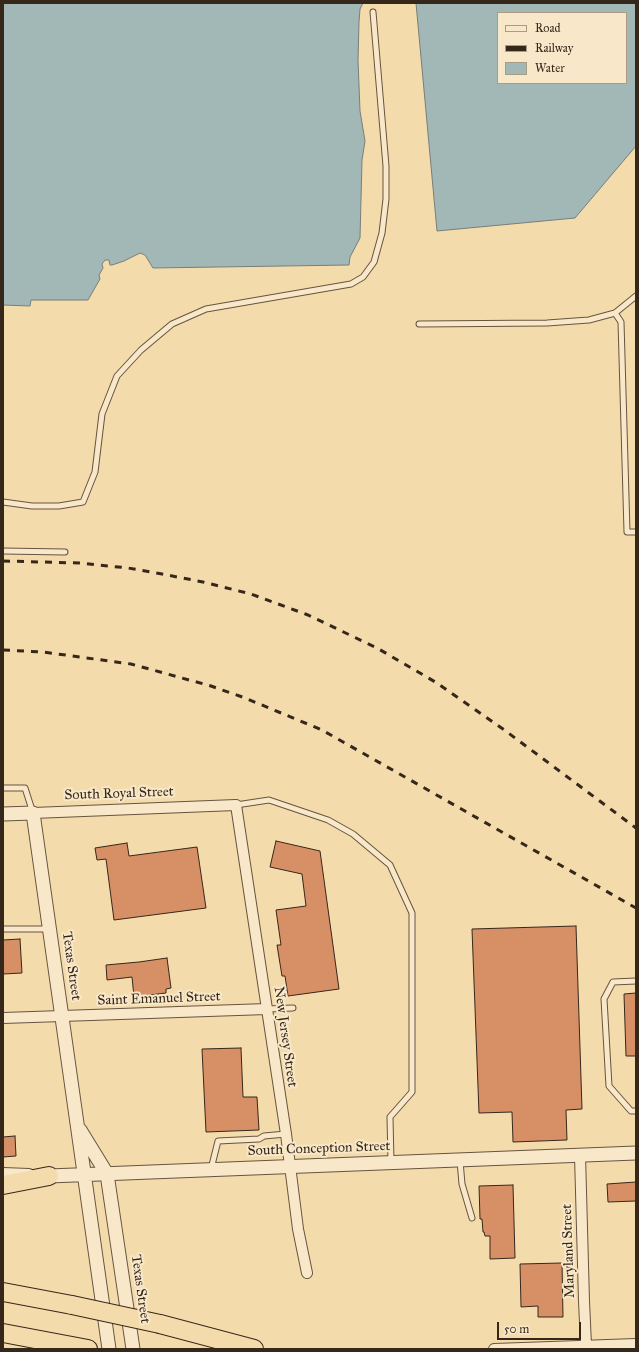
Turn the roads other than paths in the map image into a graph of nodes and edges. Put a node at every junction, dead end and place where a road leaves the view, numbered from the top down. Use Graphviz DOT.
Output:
graph roads {
  1 [pos="373,12"];
  2 [pos="636,296"];
  3 [pos="615,313"];
  4 [pos="419,324"];
  5 [pos="3,502"];
  6 [pos="636,532"];
  7 [pos="3,551"];
  8 [pos="65,552"];
  9 [pos="3,788"];
  10 [pos="236,805"];
  11 [pos="33,813"];
  12 [pos="3,814"];
  13 [pos="49,929"];
  14 [pos="3,930"];
  15 [pos="636,981"];
  16 [pos="293,1008"];
  17 [pos="267,1009"];
  18 [pos="62,1016"];
  19 [pos="3,1018"];
  20 [pos="636,1111"];
  21 [pos="76,1124"];
  22 [pos="286,1134"];
  23 [pos="636,1153"];
  24 [pos="580,1155"];
  25 [pos="460,1160"];
  26 [pos="391,1162"];
  27 [pos="290,1166"];
  28 [pos="211,1170"];
  29 [pos="3,1173"];
  30 [pos="107,1174"];
  31 [pos="84,1175"];
  32 [pos="49,1176"];
  33 [pos="3,1185"];
  34 [pos="472,1218"];
  35 [pos="307,1273"];
  36 [pos="3,1292"];
  37 [pos="3,1333"];
  38 [pos="636,1344"];
  39 [pos="586,1346"];
  40 [pos="83,1348"];
  41 [pos="109,1349"];
  42 [pos="133,1349"];
  43 [pos="254,1349"];
  44 [pos="494,1349"];
  1 -- 5 [label="lane"];
  2 -- 3 [label="lane"];
  3 -- 4 [label="lane"];
  3 -- 6 [label="lane"];
  7 -- 8 [label="lane"];
  9 -- 11 [label="lane"];
  10 -- 11 [label="street, South Royal Street"];
  10 -- 17 [label="street, New Jersey Street"];
  10 -- 26 [label="lane"];
  11 -- 12 [label="street, South Royal Street"];
  11 -- 13 [label="street, Texas Street"];
  13 -- 14 [label="lane"];
  13 -- 18 [label="street, Texas Street"];
  15 -- 20 [label="lane"];
  16 -- 17 [label="lane"];
  17 -- 18 [label="street, Saint Emanuel Street"];
  17 -- 22 [label="street, New Jersey Street"];
  18 -- 19 [label="street, Saint Emanuel Street"];
  18 -- 21 [label="street, Texas Street"];
  21 -- 30 [label="street, Texas Street"];
  21 -- 31 [label="street, Texas Street"];
  22 -- 27 [label="street, New Jersey Street"];
  22 -- 28 [label="lane"];
  23 -- 24 [label="street, South Conception Street"];
  24 -- 25 [label="street, South Conception Street"];
  24 -- 39 [label="street, Maryland Street"];
  25 -- 26 [label="street, South Conception Street"];
  25 -- 34 [label="lane"];
  26 -- 27 [label="street, South Conception Street"];
  27 -- 28 [label="street, South Conception Street"];
  27 -- 35 [label="street, New Jersey Street"];
  28 -- 30 [label="street, South Conception Street"];
  29 -- 32 [label="street, South Conception Street"];
  30 -- 31 [label="street, South Conception Street"];
  30 -- 42 [label="street, Texas Street"];
  31 -- 32 [label="street, South Conception Street"];
  31 -- 41 [label="street, Texas Street"];
  32 -- 33 [label="highway"];
  36 -- 43 [label="highway, bridge"];
  37 -- 40 [label="highway"];
  38 -- 39 [label="street"];
  39 -- 44 [label="street"];
}
